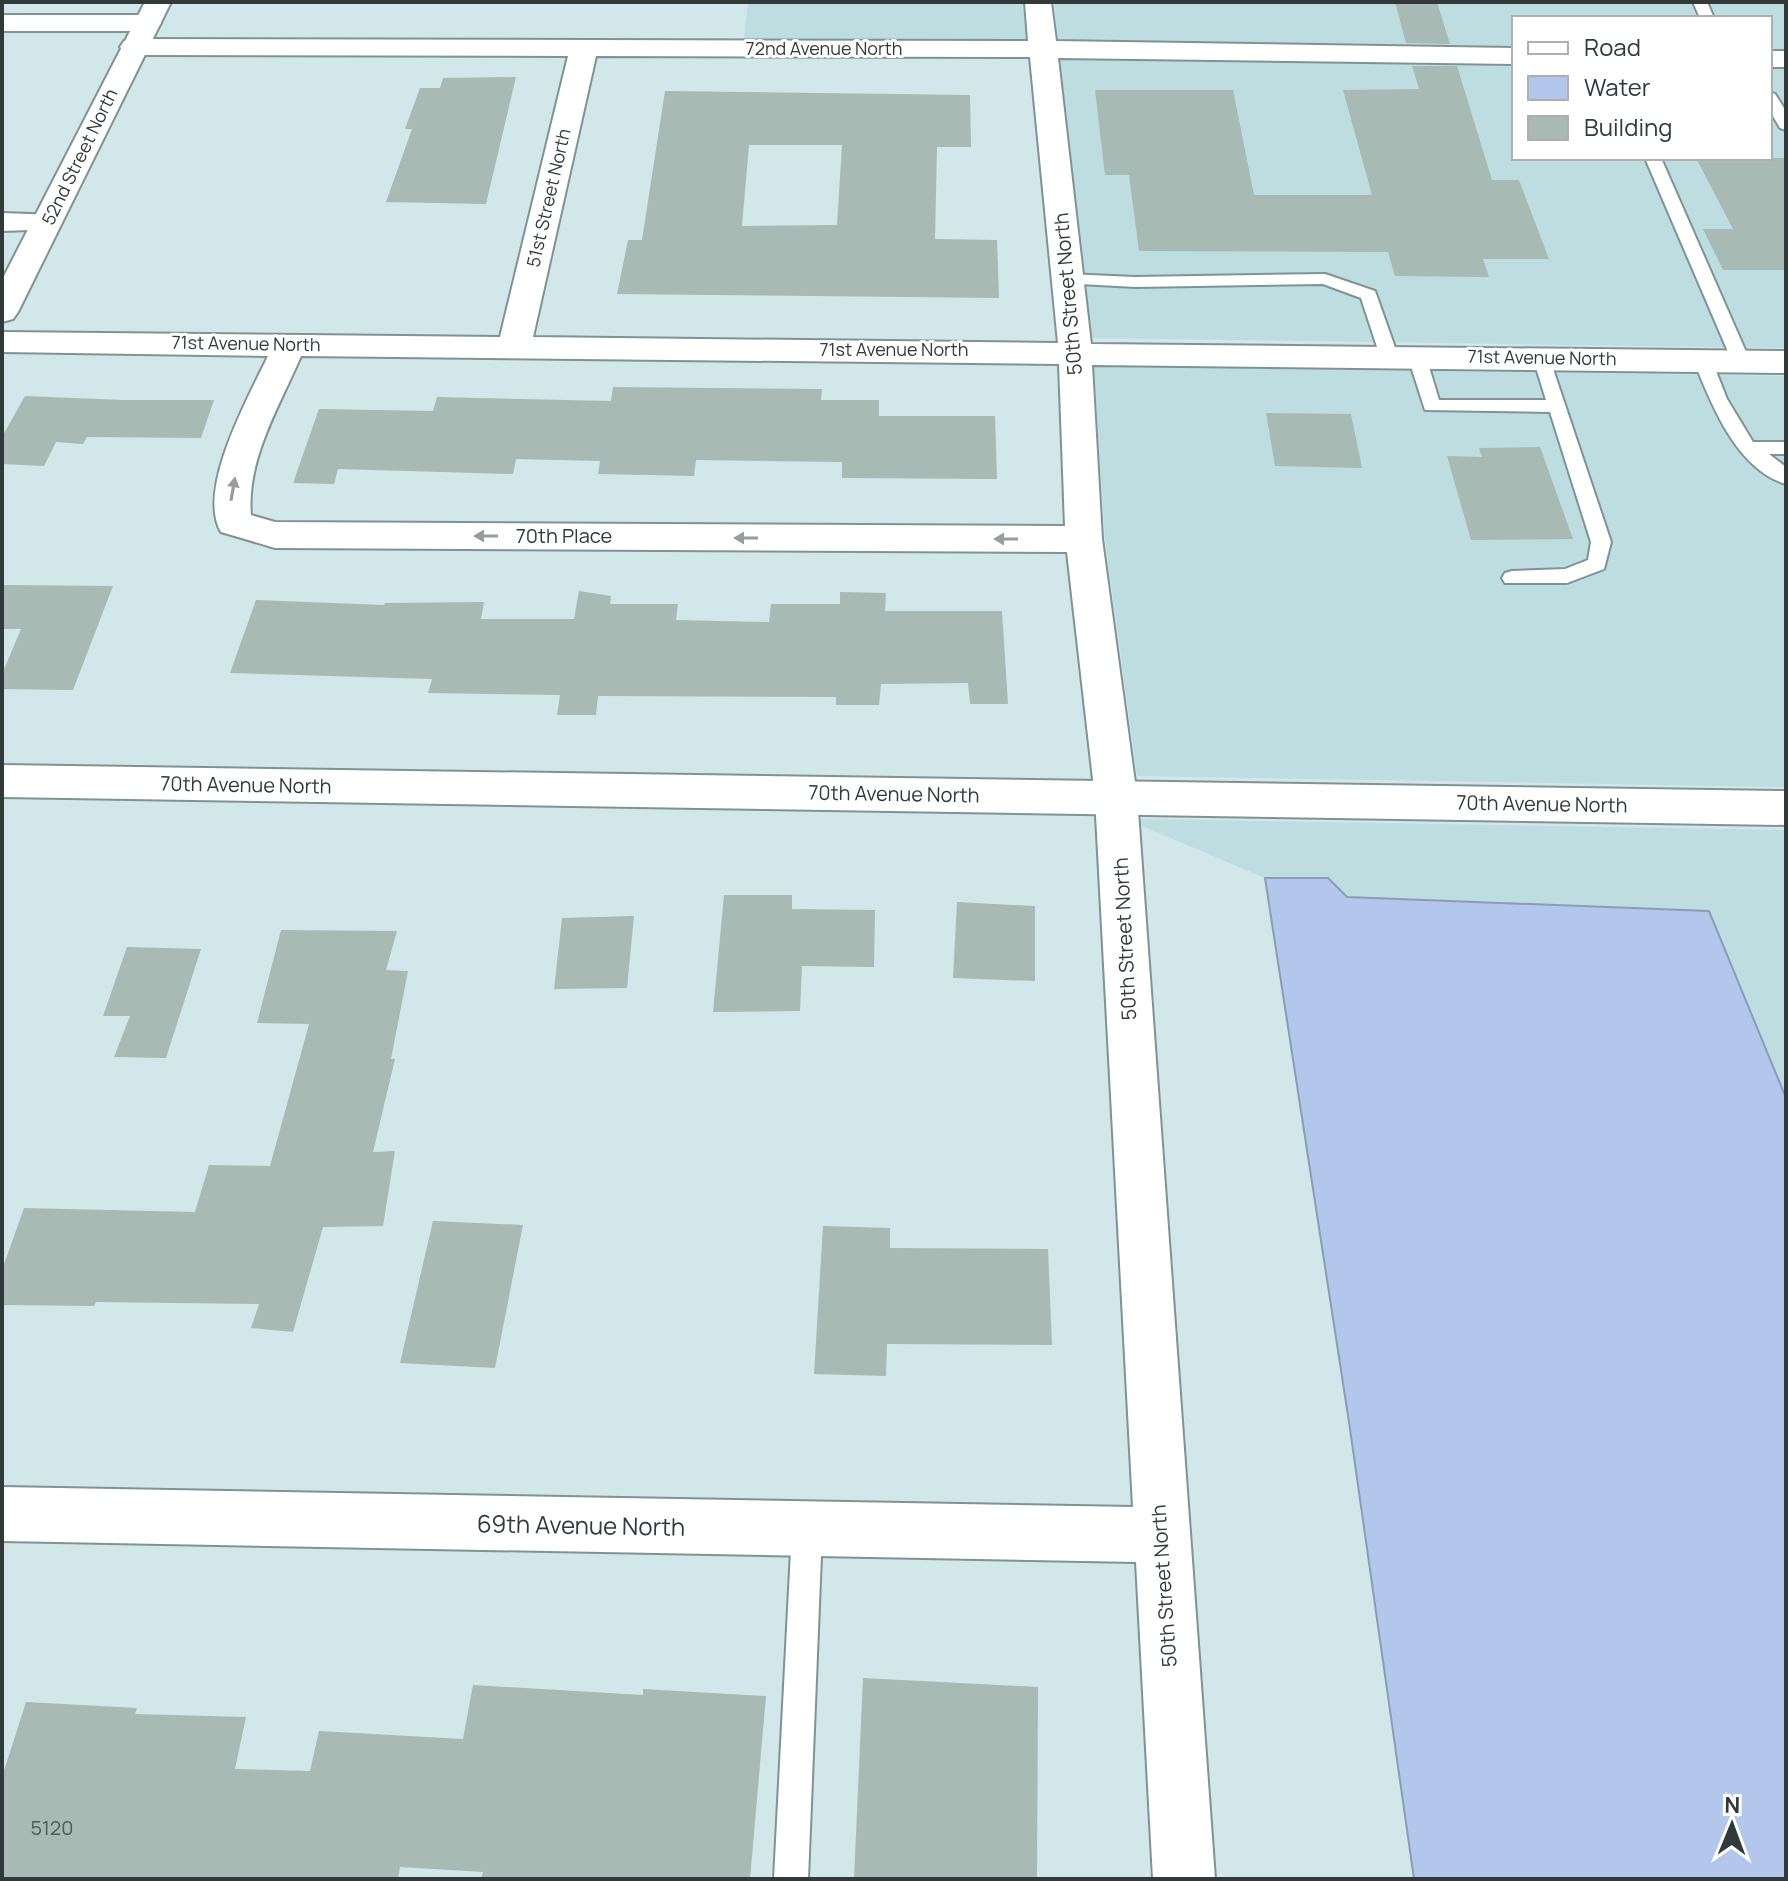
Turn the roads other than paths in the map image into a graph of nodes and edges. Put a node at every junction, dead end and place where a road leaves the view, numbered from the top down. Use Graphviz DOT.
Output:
graph roads {
  1 [pos="1038,2"];
  2 [pos="2,23"];
  3 [pos="146,24"];
  4 [pos="584,49"];
  5 [pos="1043,49"];
  6 [pos="1512,56"];
  7 [pos="1772,100"];
  8 [pos="1786,125"];
  9 [pos="1654,160"];
  10 [pos="2,222"];
  11 [pos="47,222"];
  12 [pos="1067,279"];
  13 [pos="2,312"];
  14 [pos="2,342"];
  15 [pos="289,345"];
  16 [pos="514,347"];
  17 [pos="1075,352"];
  18 [pos="1403,356"];
  19 [pos="1542,358"];
  20 [pos="1703,361"];
  21 [pos="1741,361"];
  22 [pos="1786,362"];
  23 [pos="1557,406"];
  24 [pos="1747,448"];
  25 [pos="1786,448"];
  26 [pos="1786,477"];
  27 [pos="1084,539"];
  28 [pos="1512,578"];
  29 [pos="2,781"];
  30 [pos="1116,797"];
  31 [pos="1786,808"];
  32 [pos="2,1514"];
  33 [pos="807,1531"];
  34 [pos="1161,1535"];
  35 [pos="791,1879"];
  36 [pos="1184,1879"];
  1 -- 5 [label="street, 50th Street North"];
  2 -- 3 [label="street, 72nd Avenue North"];
  3 -- 4 [label="street, 72nd Avenue North"];
  3 -- 11 [label="street, 52nd Street North"];
  4 -- 5 [label="street, 72nd Avenue North"];
  4 -- 16 [label="street, 51st Street North"];
  5 -- 6 [label="street, 72nd Avenue North"];
  5 -- 12 [label="street, 50th Street North"];
  7 -- 8 [label="lane"];
  9 -- 21 [label="lane"];
  10 -- 11 [label="street"];
  11 -- 13 [label="street, 52nd Street North"];
  12 -- 17 [label="street, 50th Street North"];
  12 -- 18 [label="lane"];
  14 -- 15 [label="street, 71st Avenue North"];
  15 -- 16 [label="street, 71st Avenue North"];
  27 -- 15 [label="street, 70th Place, one-way"];
  16 -- 17 [label="street, 71st Avenue North"];
  17 -- 18 [label="street, 71st Avenue North"];
  17 -- 27 [label="street, 50th Street North"];
  18 -- 19 [label="street, 71st Avenue North"];
  18 -- 23 [label="lane"];
  19 -- 20 [label="street, 71st Avenue North"];
  19 -- 23 [label="lane"];
  20 -- 21 [label="street, 71st Avenue North"];
  20 -- 24 [label="lane"];
  21 -- 22 [label="street, 71st Avenue North"];
  23 -- 28 [label="lane"];
  24 -- 25 [label="lane"];
  24 -- 26 [label="lane"];
  27 -- 30 [label="street, 50th Street North"];
  29 -- 30 [label="street, 70th Avenue North"];
  30 -- 31 [label="street, 70th Avenue North"];
  30 -- 34 [label="street, 50th Street North"];
  32 -- 33 [label="street, 69th Avenue North"];
  33 -- 34 [label="street, 69th Avenue North"];
  33 -- 35 [label="lane"];
  34 -- 36 [label="street, 50th Street North"];
}
